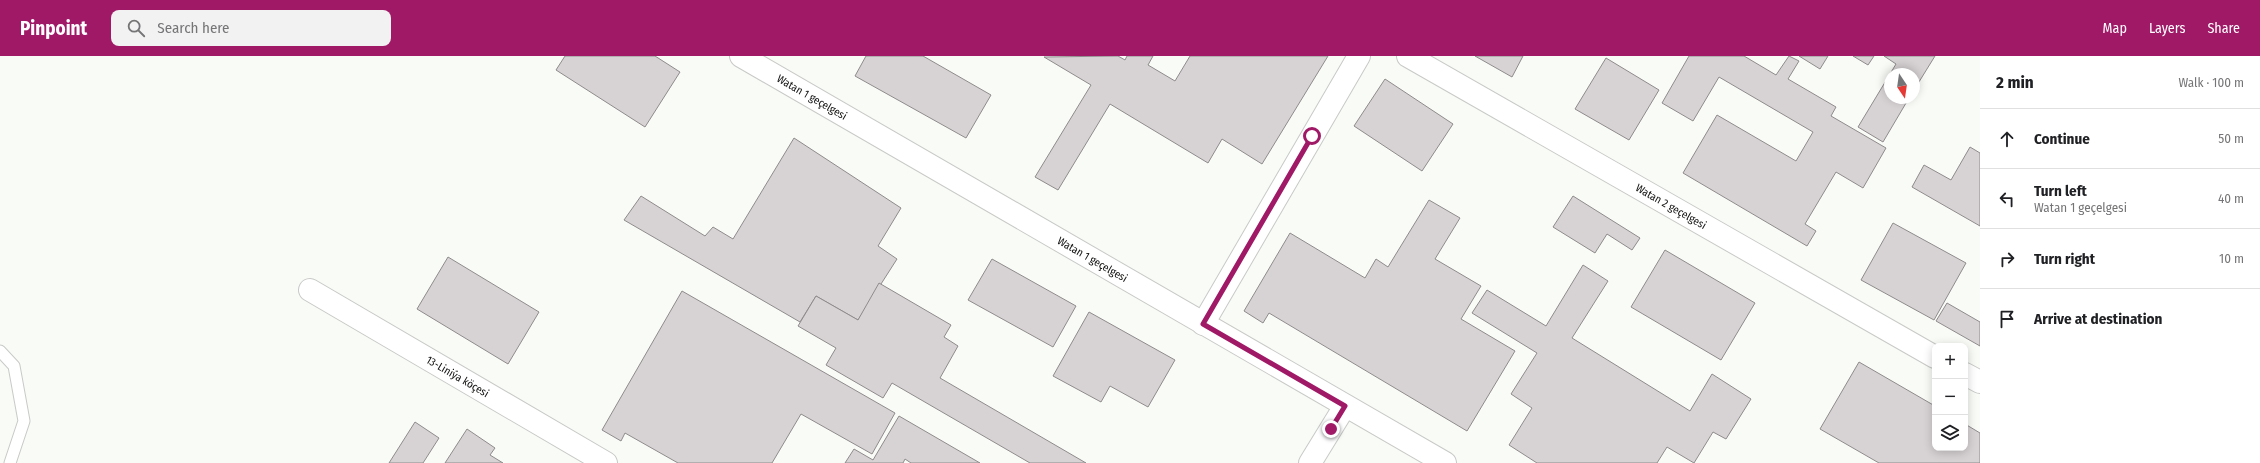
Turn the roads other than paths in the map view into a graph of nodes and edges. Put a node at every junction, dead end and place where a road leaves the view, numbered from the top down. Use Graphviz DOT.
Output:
graph roads {
  1 [pos="741,56"];
  2 [pos="1359,56"];
  3 [pos="1408,56"];
  4 [pos="310,290"];
  5 [pos="1203,324"];
  6 [pos="0,351"];
  7 [pos="1932,355"];
  8 [pos="1968,376"];
  9 [pos="1980,382"];
  10 [pos="1345,406"];
  11 [pos="10,463"];
  12 [pos="606,463"];
  13 [pos="1310,463"];
  14 [pos="1444,463"];
  1 -- 5 [label="street, Watan 1 geçelgesi"];
  2 -- 5 [label="street"];
  3 -- 7 [label="street, Watan 2 geçelgesi"];
  4 -- 12 [label="street, 13-Liniýa köçesi"];
  5 -- 10 [label="street, Watan 1 geçelgesi"];
  6 -- 11 [label="lane"];
  8 -- 9 [label="street"];
  10 -- 13 [label="street"];
  10 -- 14 [label="street, Watan 1 geçelgesi"];
}
